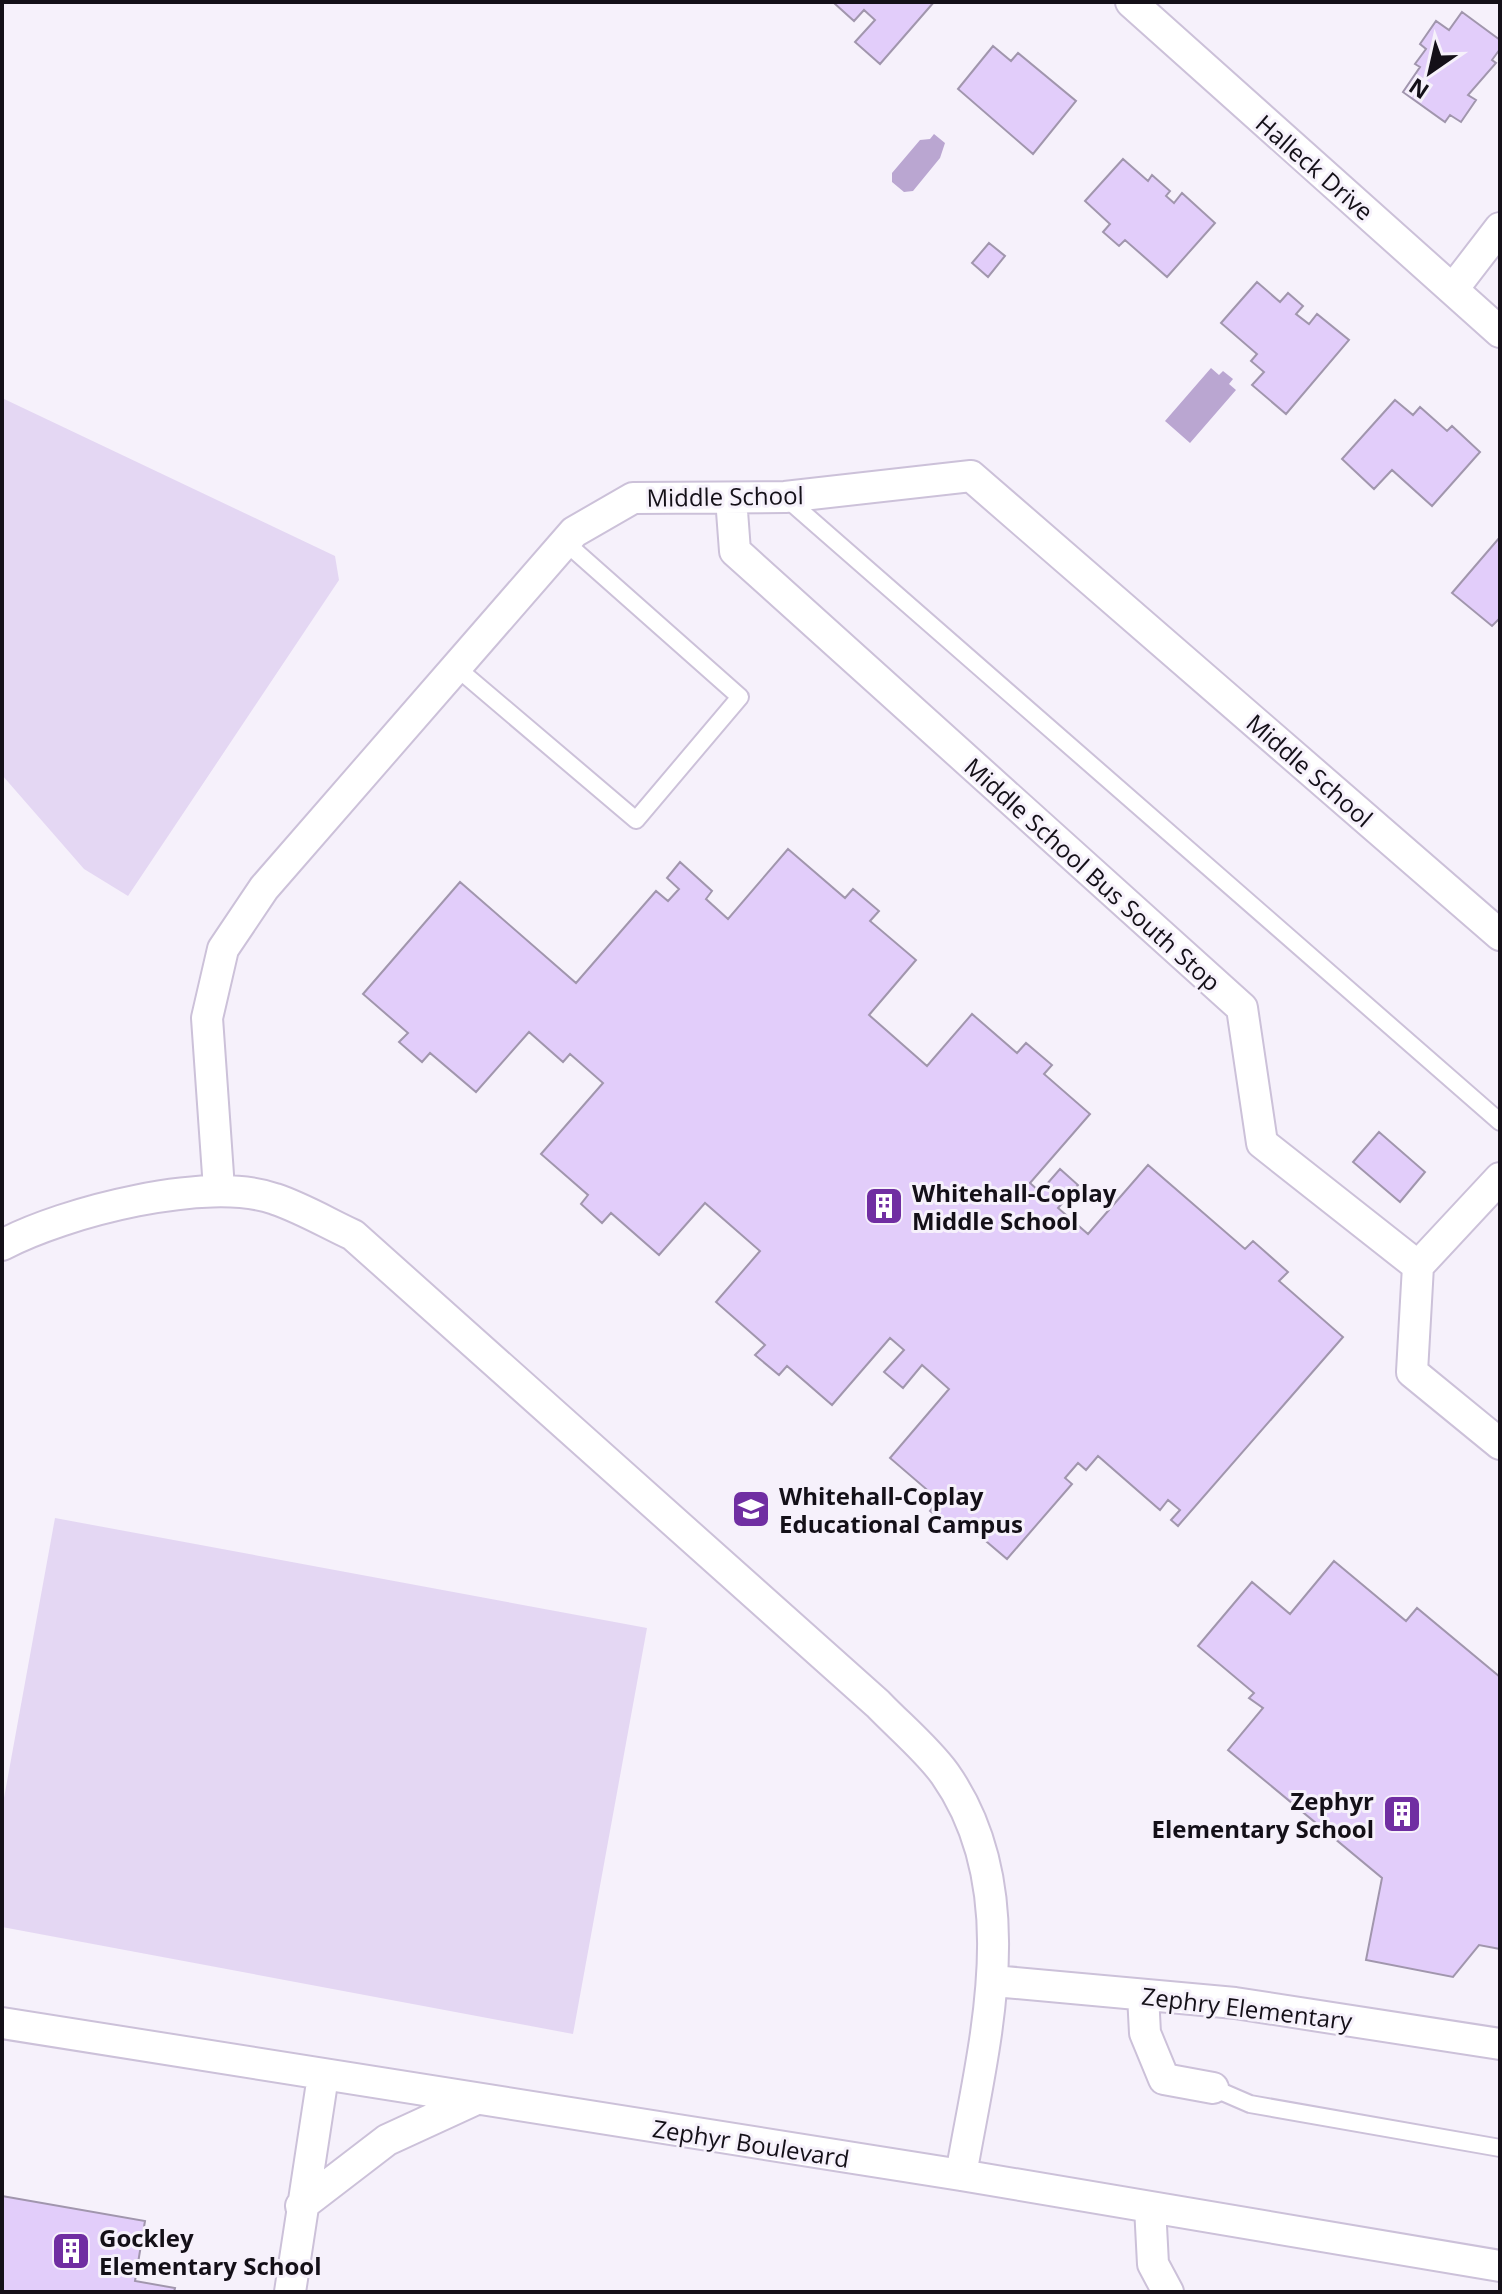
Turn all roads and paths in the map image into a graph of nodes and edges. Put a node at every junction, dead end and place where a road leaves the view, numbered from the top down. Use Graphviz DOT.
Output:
graph roads {
  1 [pos="1131,2"];
  2 [pos="1500,228"];
  3 [pos="1453,289"];
  4 [pos="1500,332"];
  5 [pos="785,497"];
  6 [pos="731,498"];
  7 [pos="565,542"];
  8 [pos="457,668"];
  9 [pos="1500,935"];
  10 [pos="1500,1122"];
  11 [pos="1500,1178"];
  12 [pos="219,1189"];
  13 [pos="2,1245"];
  14 [pos="1418,1266"];
  15 [pos="1500,1444"];
  16 [pos="994,1981"];
  17 [pos="1143,1995"];
  18 [pos="2,2023"];
  19 [pos="1500,2044"];
  20 [pos="323,2076"];
  21 [pos="1213,2088"];
  22 [pos="474,2100"];
  23 [pos="1500,2148"];
  24 [pos="961,2175"];
  25 [pos="301,2206"];
  26 [pos="1150,2207"];
  27 [pos="1500,2266"];
  28 [pos="290,2292"];
  29 [pos="1168,2292"];
  1 -- 3 [label="street, Halleck Drive"];
  2 -- 3 [label="street"];
  3 -- 4 [label="street, Halleck Drive"];
  5 -- 6 [label="street, Middle School"];
  5 -- 9 [label="street, Middle School"];
  5 -- 10 [label="lane"];
  6 -- 7 [label="street, Middle School"];
  6 -- 14 [label="street, Middle School Bus South Stop"];
  7 -- 8 [label="street, Middle School"];
  7 -- 8 [label="lane"];
  8 -- 12 [label="street, Middle School"];
  11 -- 14 [label="street"];
  12 -- 13 [label="street"];
  12 -- 16 [label="street"];
  14 -- 15 [label="street"];
  16 -- 17 [label="street, Zephry Elementary"];
  16 -- 24 [label="street"];
  17 -- 19 [label="street, Zephry Elementary"];
  17 -- 21 [label="street"];
  18 -- 20 [label="street, Zephyr Boulevard"];
  20 -- 22 [label="street, Zephyr Boulevard"];
  20 -- 25 [label="street"];
  21 -- 23 [label="lane"];
  22 -- 24 [label="street, Zephyr Boulevard"];
  22 -- 25 [label="street"];
  24 -- 26 [label="street, Zephyr Boulevard"];
  25 -- 28 [label="street"];
  26 -- 27 [label="street, Zephyr Boulevard"];
  26 -- 29 [label="street"];
}
